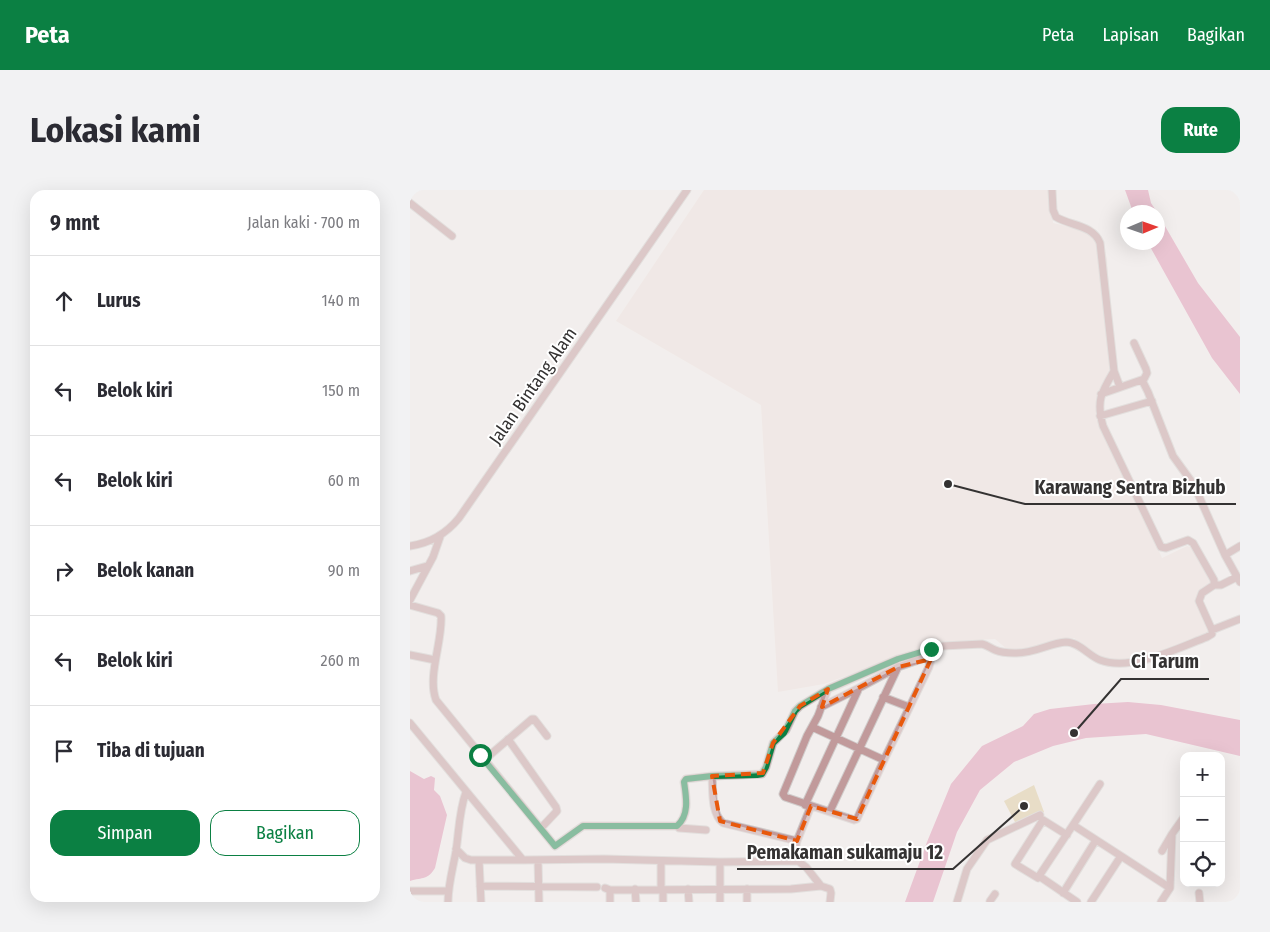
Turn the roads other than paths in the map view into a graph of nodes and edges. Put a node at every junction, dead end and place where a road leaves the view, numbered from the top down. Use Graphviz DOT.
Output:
graph roads {
  1 [pos="687,190"];
  2 [pos="1052,190"];
  3 [pos="411,205"];
  4 [pos="452,236"];
  5 [pos="1134,344"];
  6 [pos="1114,371"];
  7 [pos="1142,380"];
  8 [pos="1120,387"];
  9 [pos="1101,394"];
  10 [pos="1152,401"];
  11 [pos="1100,416"];
  12 [pos="440,537"];
  13 [pos="410,546"];
  14 [pos="1240,546"];
  15 [pos="1225,555"];
  16 [pos="427,566"];
  17 [pos="410,571"];
  18 [pos="1239,580"];
  19 [pos="1214,585"];
  20 [pos="410,600"];
  21 [pos="410,605"];
  22 [pos="1240,620"];
  23 [pos="1212,630"];
  24 [pos="410,656"];
  25 [pos="436,660"];
  26 [pos="898,667"];
  27 [pos="859,688"];
  28 [pos="828,689"];
  29 [pos="883,696"];
  30 [pos="909,707"];
  31 [pos="821,708"];
  32 [pos="410,723"];
  33 [pos="812,727"];
  34 [pos="547,736"];
  35 [pos="836,738"];
  36 [pos="508,739"];
  37 [pos="861,748"];
  38 [pos="484,760"];
  39 [pos="884,760"];
  40 [pos="712,776"];
  41 [pos="1100,784"];
  42 [pos="466,792"];
  43 [pos="808,805"];
  44 [pos="830,811"];
  45 [pos="1040,814"];
  46 [pos="1180,823"];
  47 [pos="1073,825"];
  48 [pos="677,826"];
  49 [pos="541,828"];
  50 [pos="706,830"];
  51 [pos="1172,834"];
  52 [pos="1067,835"];
  53 [pos="1096,840"];
  54 [pos="797,841"];
  55 [pos="456,849"];
  56 [pos="1121,856"];
  57 [pos="1171,857"];
  58 [pos="479,860"];
  59 [pos="522,860"];
  60 [pos="538,860"];
  61 [pos="661,860"];
  62 [pos="793,860"];
  63 [pos="720,862"];
  64 [pos="1039,876"];
  65 [pos="480,886"];
  66 [pos="821,886"];
  67 [pos="540,887"];
  68 [pos="1170,888"];
  69 [pos="604,889"];
  70 [pos="636,889"];
  71 [pos="720,889"];
  72 [pos="747,889"];
  73 [pos="662,890"];
  74 [pos="688,890"];
  75 [pos="448,891"];
  76 [pos="410,892"];
  77 [pos="1063,892"];
  78 [pos="1199,892"];
  79 [pos="994,894"];
  80 [pos="448,902"];
  81 [pos="481,902"];
  82 [pos="539,902"];
  83 [pos="610,902"];
  84 [pos="636,902"];
  85 [pos="663,902"];
  86 [pos="689,902"];
  87 [pos="720,902"];
  88 [pos="747,902"];
  89 [pos="830,902"];
  90 [pos="957,902"];
  91 [pos="990,902"];
  92 [pos="1077,902"];
  93 [pos="1091,902"];
  94 [pos="1161,902"];
  95 [pos="1200,902"];
  1 -- 12 [label="street, Jalan Bintang Alam"];
  2 -- 6 [label="street"];
  3 -- 4 [label="street"];
  5 -- 7 [label="street"];
  6 -- 8 [label="street"];
  6 -- 9 [label="street"];
  7 -- 8 [label="street"];
  7 -- 10 [label="street"];
  8 -- 9 [label="street"];
  9 -- 11 [label="street"];
  10 -- 11 [label="street"];
  10 -- 15 [label="street"];
  11 -- 19 [label="street"];
  12 -- 13 [label="street"];
  12 -- 16 [label="street, Jalan Bintang Alam"];
  14 -- 15 [label="street"];
  15 -- 18 [label="street"];
  16 -- 17 [label="street"];
  16 -- 20 [label="street, Jalan Bintang Alam"];
  18 -- 19 [label="street"];
  19 -- 23 [label="street"];
  21 -- 25 [label="street"];
  22 -- 23 [label="street"];
  23 -- 28 [label="street"];
  24 -- 25 [label="street"];
  25 -- 38 [label="street"];
  26 -- 27 [label="street"];
  26 -- 29 [label="street"];
  26 -- 30 [label="street"];
  27 -- 31 [label="street"];
  27 -- 35 [label="street"];
  28 -- 31 [label="street"];
  28 -- 40 [label="street"];
  29 -- 30 [label="street"];
  29 -- 37 [label="street"];
  30 -- 39 [label="street"];
  31 -- 33 [label="street"];
  32 -- 42 [label="street"];
  33 -- 35 [label="street"];
  33 -- 43 [label="street"];
  34 -- 36 [label="street"];
  35 -- 37 [label="street"];
  35 -- 43 [label="street"];
  36 -- 38 [label="street"];
  36 -- 49 [label="street"];
  37 -- 39 [label="street"];
  37 -- 44 [label="street"];
  38 -- 49 [label="street"];
  39 -- 44 [label="street"];
  40 -- 48 [label="street"];
  40 -- 54 [label="street"];
  41 -- 47 [label="street"];
  42 -- 55 [label="street"];
  42 -- 59 [label="street"];
  43 -- 44 [label="street"];
  43 -- 54 [label="street"];
  45 -- 90 [label="street"];
  46 -- 51 [label="street"];
  47 -- 52 [label="street"];
  47 -- 53 [label="street"];
  48 -- 49 [label="street"];
  48 -- 50 [label="street"];
  51 -- 57 [label="street"];
  51 -- 57 [label="street"];
  52 -- 64 [label="street"];
  52 -- 64 [label="street"];
  53 -- 56 [label="street"];
  53 -- 77 [label="street"];
  54 -- 62 [label="street"];
  55 -- 58 [label="street"];
  55 -- 75 [label="street"];
  56 -- 68 [label="street"];
  56 -- 93 [label="street"];
  57 -- 68 [label="street"];
  58 -- 59 [label="street"];
  58 -- 65 [label="street"];
  59 -- 60 [label="street"];
  60 -- 61 [label="street"];
  60 -- 67 [label="street"];
  61 -- 63 [label="street"];
  61 -- 73 [label="street"];
  62 -- 63 [label="street"];
  62 -- 66 [label="street"];
  63 -- 71 [label="street"];
  64 -- 77 [label="street"];
  65 -- 67 [label="street"];
  65 -- 81 [label="street"];
  66 -- 72 [label="street"];
  66 -- 89 [label="street"];
  67 -- 69 [label="street"];
  67 -- 82 [label="street"];
  68 -- 94 [label="street"];
  69 -- 70 [label="street"];
  69 -- 83 [label="street"];
  70 -- 73 [label="street"];
  70 -- 84 [label="street"];
  71 -- 72 [label="street"];
  71 -- 74 [label="street"];
  71 -- 87 [label="street"];
  72 -- 88 [label="street"];
  73 -- 74 [label="street"];
  73 -- 85 [label="street"];
  74 -- 86 [label="street"];
  75 -- 76 [label="street"];
  75 -- 80 [label="street"];
  77 -- 92 [label="street"];
  78 -- 95 [label="street"];
  79 -- 91 [label="street"];
}
